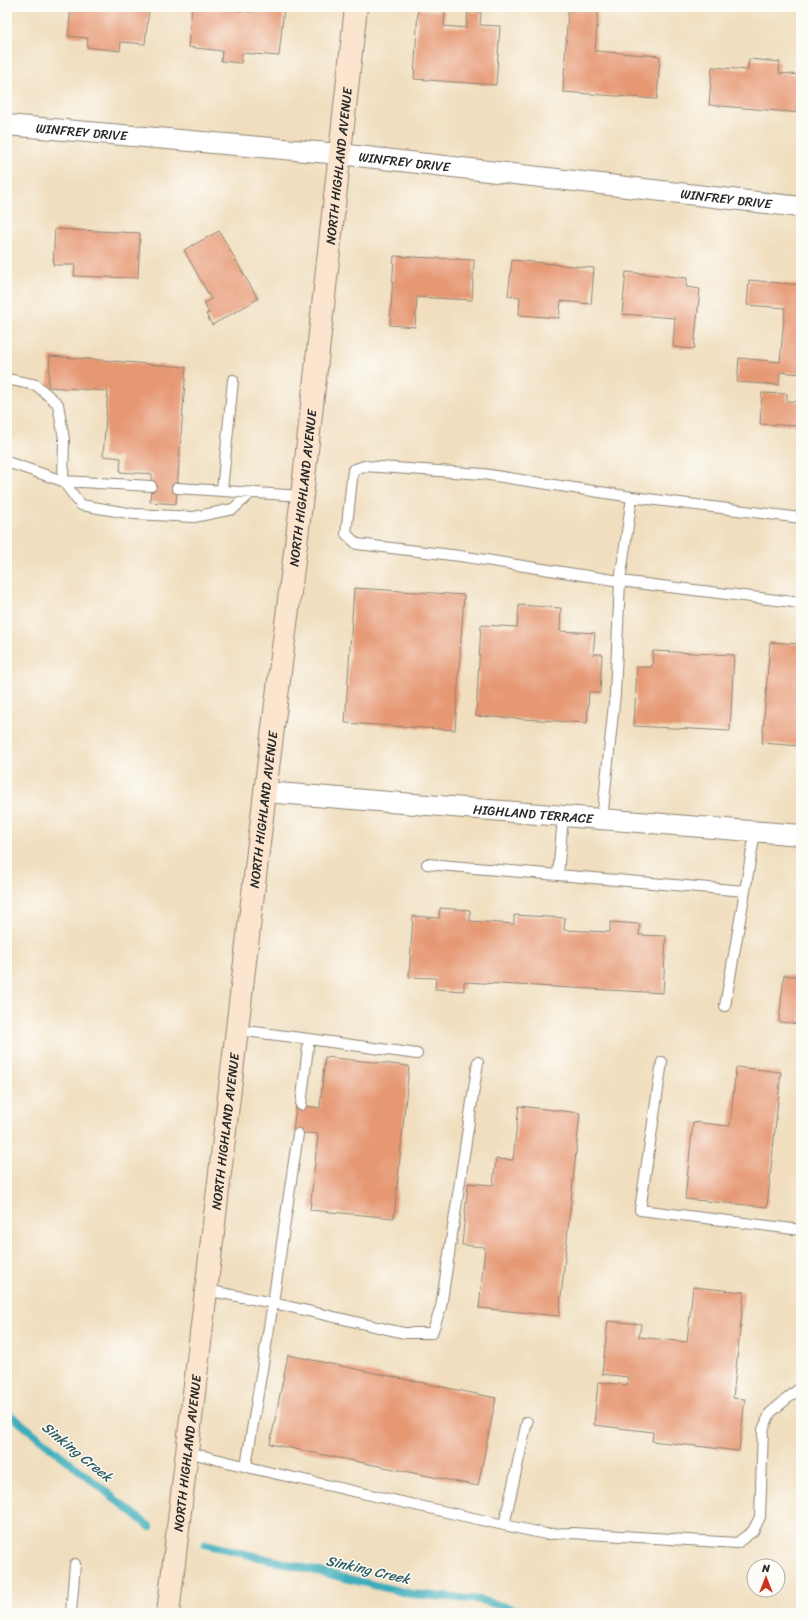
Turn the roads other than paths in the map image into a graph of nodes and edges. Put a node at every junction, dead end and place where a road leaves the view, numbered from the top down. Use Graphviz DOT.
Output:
graph roads {
  1 [pos="356,7"];
  2 [pos="7,125"];
  3 [pos="340,154"];
  4 [pos="801,207"];
  5 [pos="7,379"];
  6 [pos="233,380"];
  7 [pos="7,462"];
  8 [pos="63,481"];
  9 [pos="151,486"];
  10 [pos="178,488"];
  11 [pos="222,490"];
  12 [pos="252,492"];
  13 [pos="302,496"];
  14 [pos="632,497"];
  15 [pos="801,518"];
  16 [pos="620,581"];
  17 [pos="801,603"];
  18 [pos="265,792"];
  19 [pos="563,817"];
  20 [pos="602,820"];
  21 [pos="755,832"];
  22 [pos="801,835"];
  23 [pos="427,864"];
  24 [pos="558,875"];
  25 [pos="745,891"];
  26 [pos="725,1006"];
  27 [pos="238,1030"];
  28 [pos="309,1039"];
  29 [pos="417,1054"];
  30 [pos="478,1062"];
  31 [pos="662,1062"];
  32 [pos="301,1105"];
  33 [pos="298,1134"];
  34 [pos="801,1230"];
  35 [pos="206,1290"];
  36 [pos="273,1303"];
  37 [pos="801,1387"];
  38 [pos="527,1422"];
  39 [pos="187,1452"];
  40 [pos="246,1466"];
  41 [pos="504,1524"];
  42 [pos="75,1564"];
  43 [pos="71,1613"];
  44 [pos="168,1613"];
  1 -- 3 [label="street, NORTH HIGHLAND AVENUE"];
  2 -- 3 [label="street, WINFREY DRIVE"];
  3 -- 4 [label="street, WINFREY DRIVE"];
  3 -- 13 [label="street, NORTH HIGHLAND AVENUE"];
  5 -- 8 [label="lane"];
  6 -- 11 [label="lane"];
  7 -- 8 [label="lane"];
  8 -- 9 [label="lane"];
  8 -- 12 [label="lane"];
  10 -- 11 [label="lane"];
  11 -- 12 [label="lane"];
  12 -- 13 [label="lane"];
  13 -- 18 [label="street, NORTH HIGHLAND AVENUE"];
  14 -- 15 [label="lane"];
  14 -- 16 [label="lane"];
  14 -- 16 [label="lane"];
  16 -- 17 [label="lane"];
  16 -- 20 [label="lane"];
  18 -- 19 [label="street, HIGHLAND TERRACE"];
  18 -- 27 [label="street, NORTH HIGHLAND AVENUE"];
  19 -- 20 [label="street, HIGHLAND TERRACE"];
  19 -- 24 [label="lane"];
  20 -- 21 [label="street, HIGHLAND TERRACE"];
  21 -- 22 [label="street, HIGHLAND TERRACE"];
  21 -- 25 [label="lane"];
  23 -- 24 [label="lane"];
  24 -- 25 [label="lane"];
  25 -- 26 [label="lane"];
  27 -- 28 [label="lane"];
  27 -- 35 [label="street, NORTH HIGHLAND AVENUE"];
  28 -- 29 [label="lane"];
  28 -- 32 [label="lane"];
  30 -- 36 [label="lane"];
  31 -- 34 [label="lane"];
  33 -- 36 [label="lane"];
  35 -- 36 [label="lane"];
  35 -- 39 [label="street, NORTH HIGHLAND AVENUE"];
  36 -- 40 [label="lane"];
  37 -- 41 [label="lane"];
  38 -- 41 [label="lane"];
  39 -- 40 [label="lane"];
  39 -- 44 [label="street, NORTH HIGHLAND AVENUE"];
  40 -- 41 [label="lane"];
  42 -- 43 [label="lane"];
}
